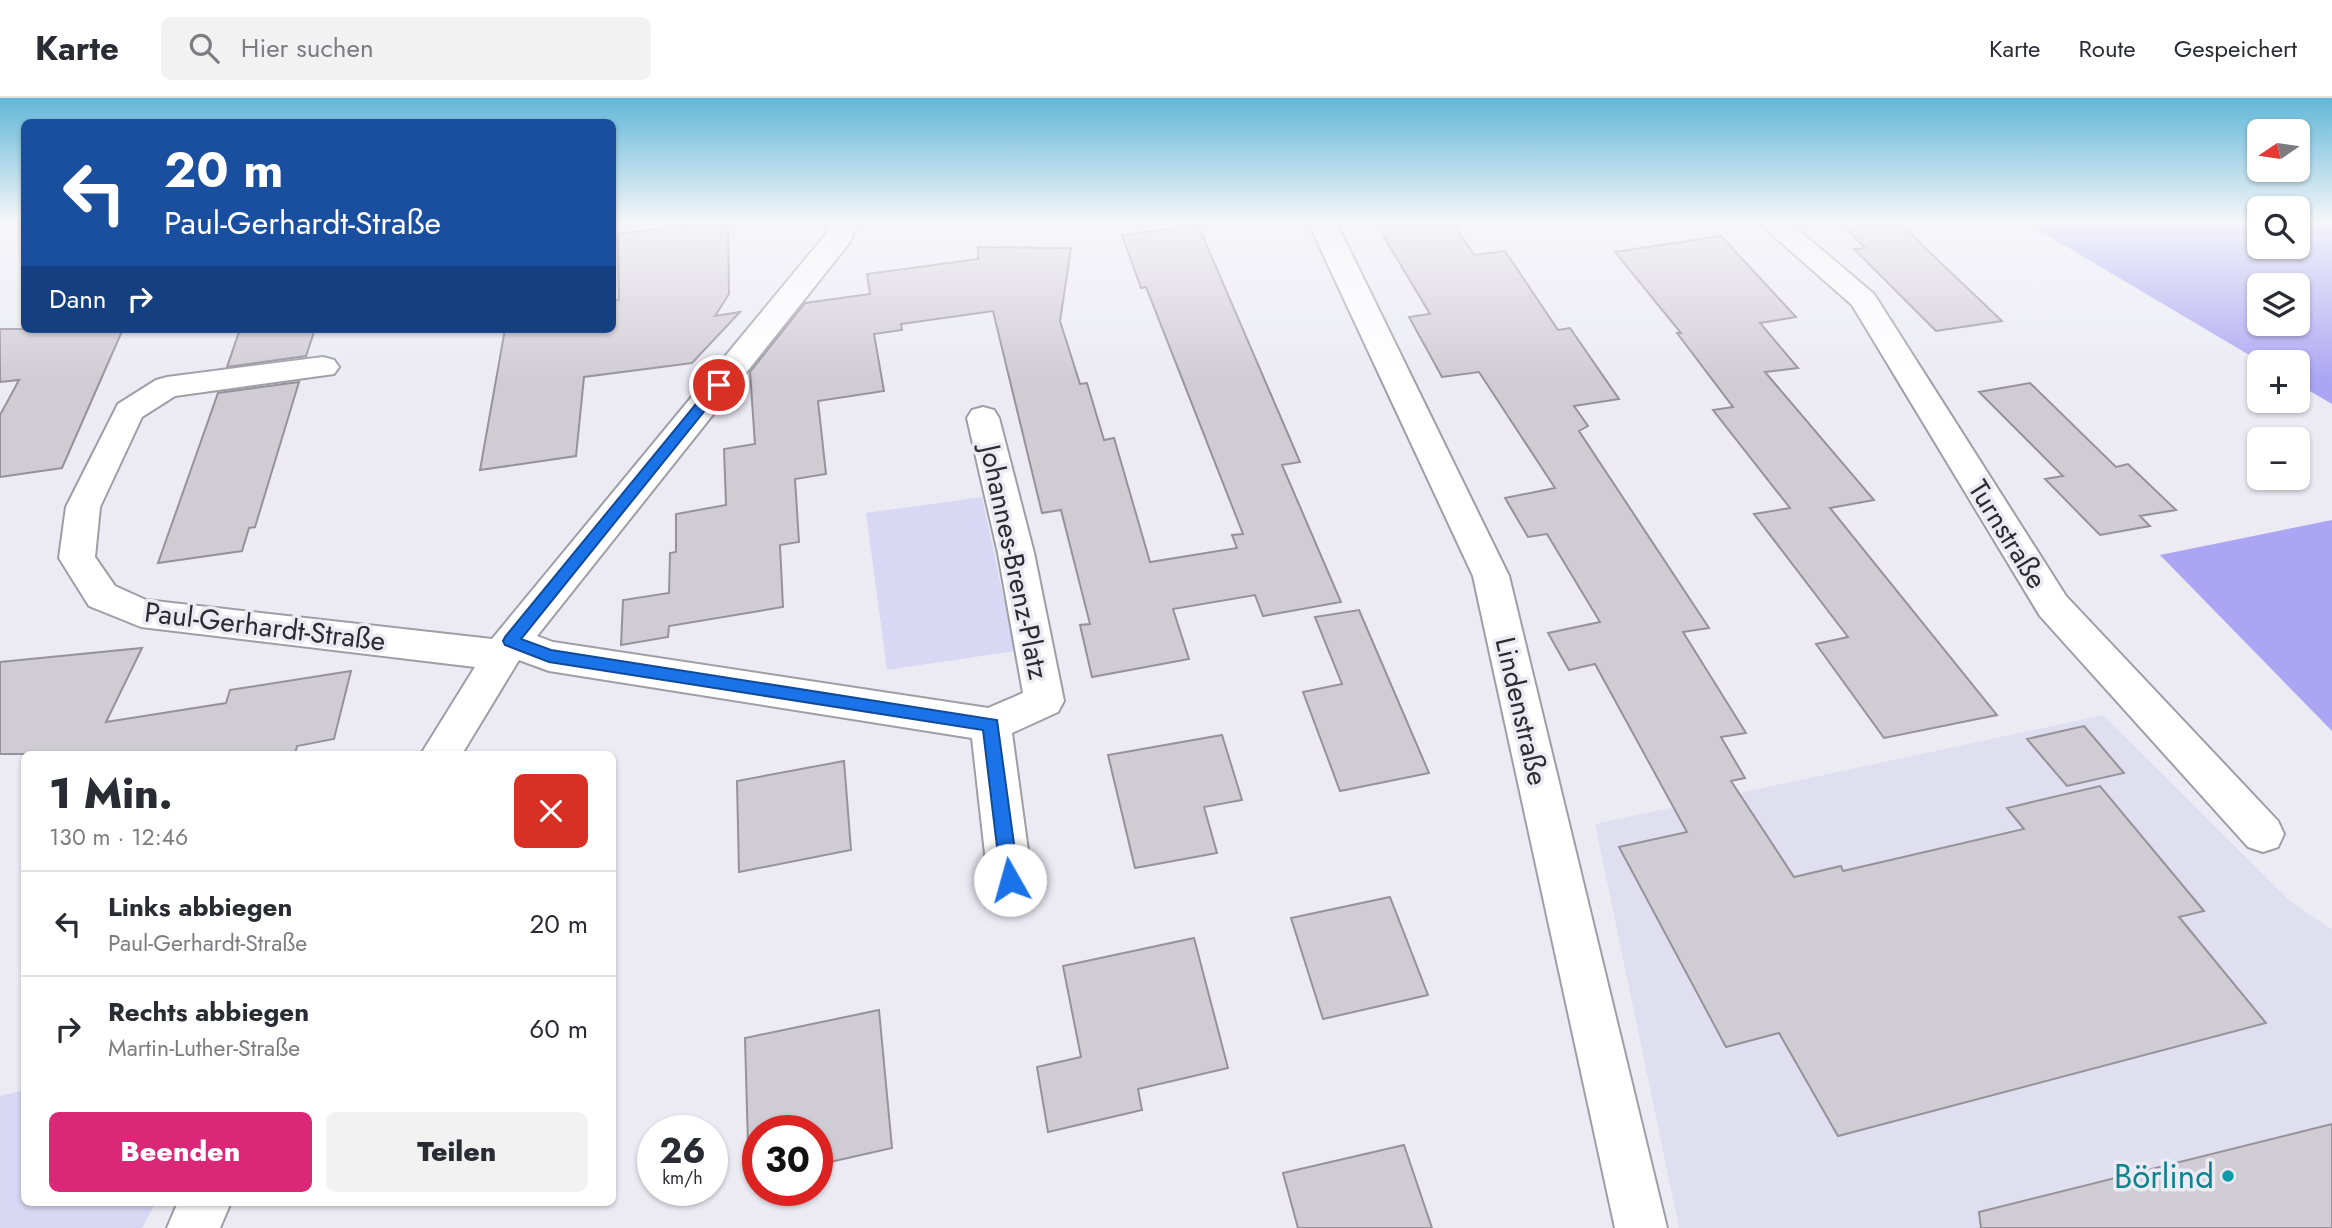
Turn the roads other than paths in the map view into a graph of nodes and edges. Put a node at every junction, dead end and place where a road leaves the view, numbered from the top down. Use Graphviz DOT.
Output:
graph roads {
  1 [pos="809,275"];
  2 [pos="1346,275"];
  3 [pos="1834,275"];
  4 [pos="323,367"];
  5 [pos="983,418"];
  6 [pos="505,648"];
  7 [pos="991,725"];
  8 [pos="443,751"];
  9 [pos="2263,834"];
  10 [pos="1010,880"];
  11 [pos="203,1206"];
  12 [pos="193,1228"];
  13 [pos="1641,1228"];
  1 -- 6 [label="street"];
  2 -- 13 [label="street, Lindenstraße"];
  3 -- 9 [label="street, Turnstraße"];
  4 -- 6 [label="street, Paul-Gerhardt-Straße"];
  5 -- 7 [label="street, Johannes-Brenz-Platz"];
  6 -- 7 [label="street, Paul-Gerhardt-Straße"];
  6 -- 8 [label="street"];
  7 -- 10 [label="street"];
  11 -- 12 [label="street"];
}
